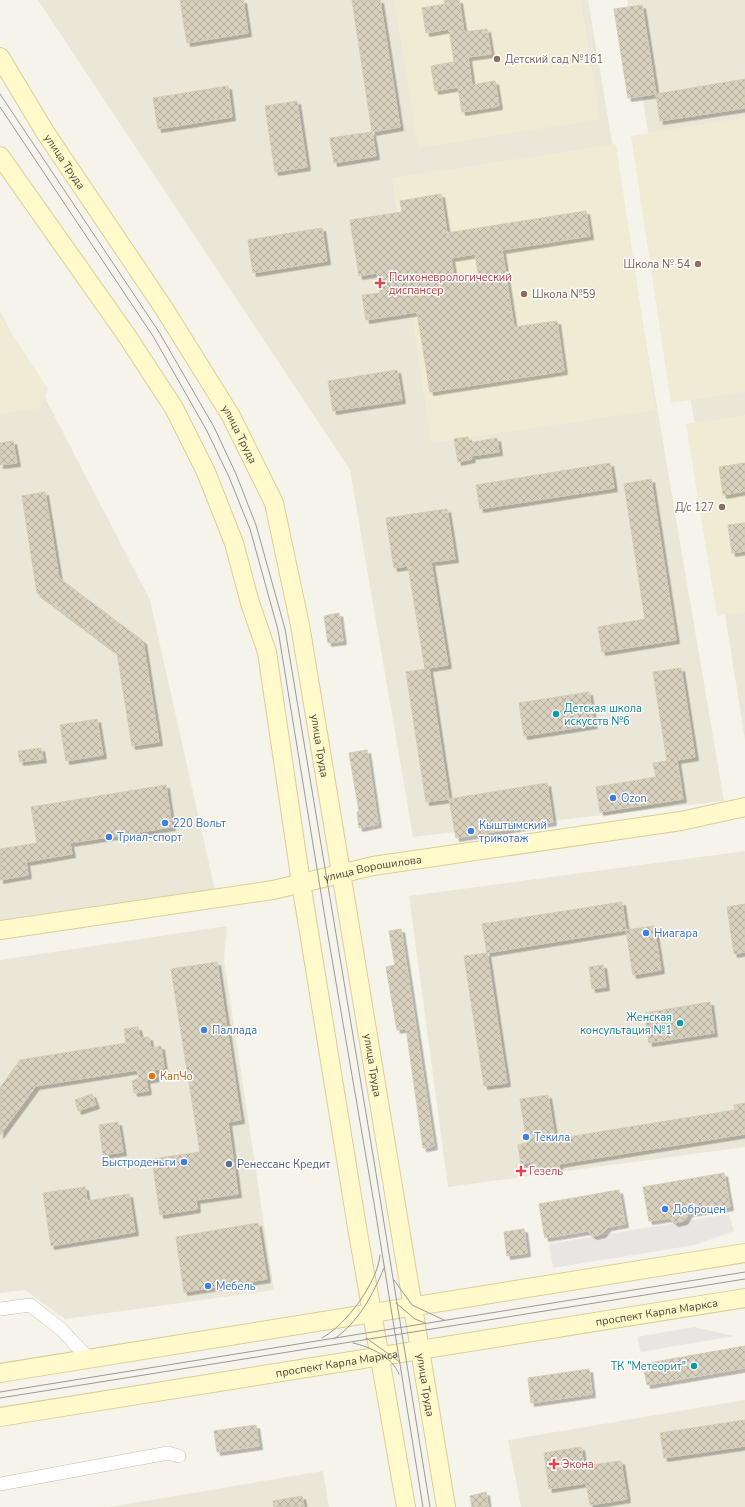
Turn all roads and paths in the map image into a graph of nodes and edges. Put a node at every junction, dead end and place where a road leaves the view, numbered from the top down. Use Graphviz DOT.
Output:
graph roads {
  1 [pos="0,57"];
  2 [pos="0,156"];
  3 [pos="745,807"];
  4 [pos="341,874"];
  5 [pos="301,883"];
  6 [pos="0,930"];
  7 [pos="745,1253"];
  8 [pos="745,1298"];
  9 [pos="413,1307"];
  10 [pos="0,1309"];
  11 [pos="372,1314"];
  12 [pos="420,1350"];
  13 [pos="380,1356"];
  14 [pos="89,1359"];
  15 [pos="0,1374"];
  16 [pos="0,1416"];
  17 [pos="179,1456"];
  18 [pos="0,1484"];
  19 [pos="406,1507"];
  20 [pos="446,1507"];
  1 -- 4 [label="main road, улица Труда"];
  2 -- 5 [label="main road"];
  3 -- 4 [label="main road, улица Ворошилова"];
  4 -- 5 [label="main road, улица Ворошилова"];
  4 -- 9 [label="main road, улица Труда"];
  5 -- 6 [label="main road, улица Ворошилова"];
  5 -- 11 [label="main road"];
  7 -- 9 [label="main road"];
  8 -- 12 [label="main road, проспект Карла Маркса"];
  9 -- 11 [label="main road"];
  9 -- 12 [label="main road, улица Труда"];
  10 -- 14 [label="street"];
  11 -- 13 [label="main road"];
  11 -- 14 [label="main road"];
  12 -- 13 [label="main road, проспект Карла Маркса"];
  12 -- 20 [label="main road, улица Труда"];
  13 -- 16 [label="main road, проспект Карла Маркса"];
  13 -- 19 [label="main road"];
  14 -- 15 [label="main road"];
  17 -- 18 [label="street"];
}
